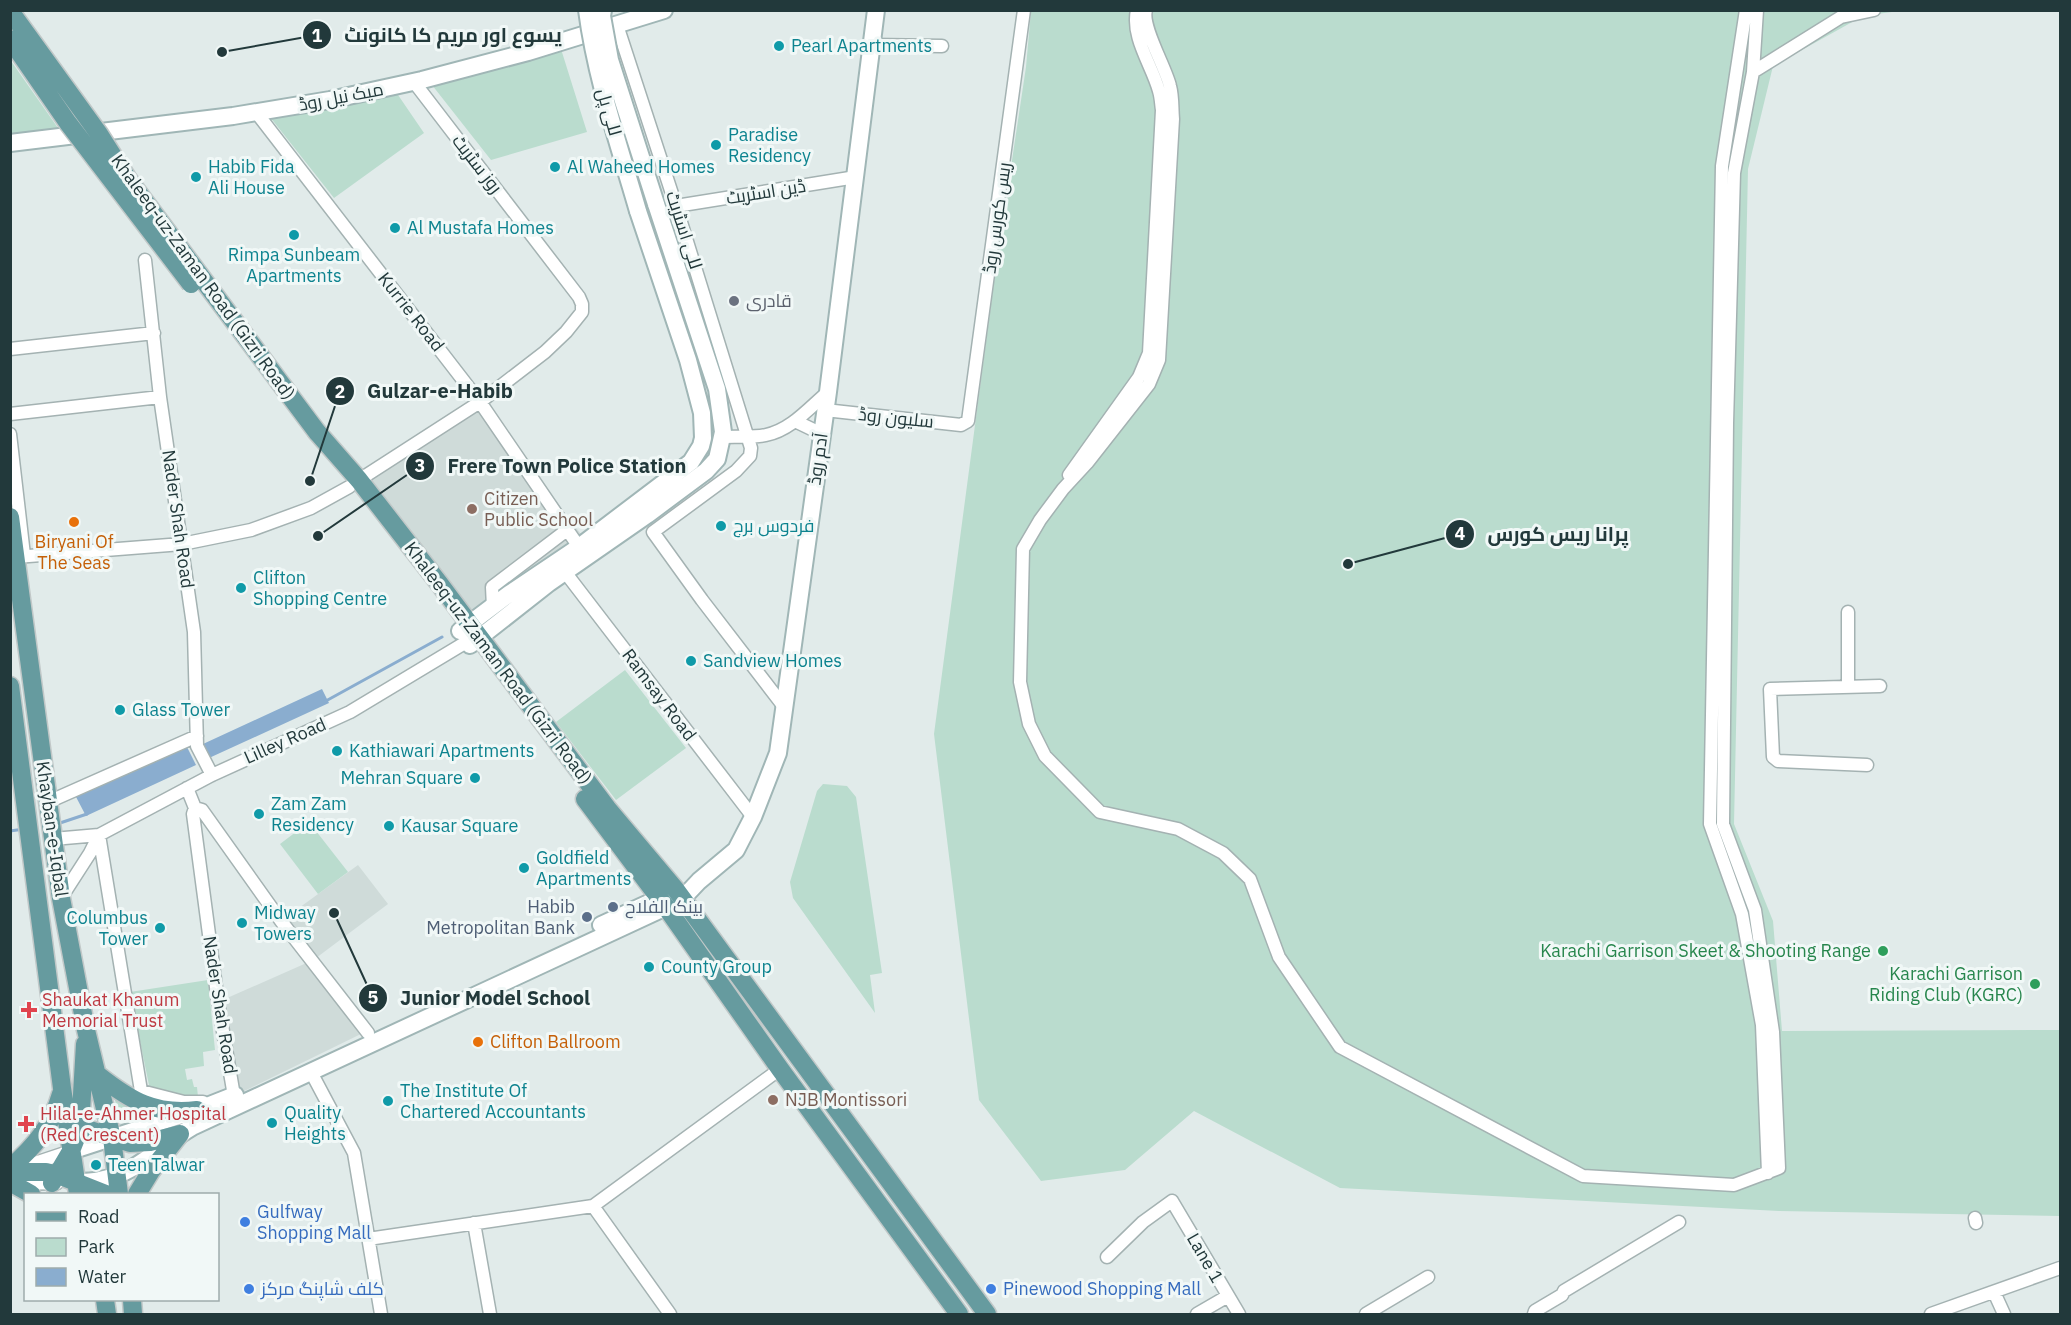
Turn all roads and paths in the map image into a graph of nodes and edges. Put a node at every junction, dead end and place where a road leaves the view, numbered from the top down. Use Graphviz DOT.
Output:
graph roads {
  1 [pos="587,10"];
  2 [pos="603,10"];
  3 [pos="664,10"];
  4 [pos="876,10"];
  5 [pos="1024,10"];
  6 [pos="1137,10"];
  7 [pos="1146,10"];
  8 [pos="1746,10"];
  9 [pos="1757,10"];
  10 [pos="1874,10"];
  11 [pos="10,11"];
  12 [pos="617,25"];
  13 [pos="10,39"];
  14 [pos="872,45"];
  15 [pos="942,46"];
  16 [pos="1753,72"];
  17 [pos="414,82"];
  18 [pos="256,112"];
  19 [pos="10,143"];
  20 [pos="856,177"];
  21 [pos="676,206"];
  22 [pos="146,260"];
  23 [pos="154,333"];
  24 [pos="10,349"];
  25 [pos="828,392"];
  26 [pos="160,397"];
  27 [pos="480,402"];
  28 [pos="825,410"];
  29 [pos="10,414"];
  30 [pos="795,421"];
  31 [pos="965,424"];
  32 [pos="10,434"];
  33 [pos="822,434"];
  34 [pos="749,436"];
  35 [pos="723,437"];
  36 [pos="703,438"];
  37 [pos="317,440"];
  38 [pos="354,483"];
  39 [pos="1063,489"];
  40 [pos="10,517"];
  41 [pos="567,530"];
  42 [pos="182,543"];
  43 [pos="579,547"];
  44 [pos="20,556"];
  45 [pos="565,572"];
  46 [pos="499,612"];
  47 [pos="1848,612"];
  48 [pos="469,636"];
  49 [pos="491,655"];
  50 [pos="10,686"];
  51 [pos="1880,686"];
  52 [pos="1848,687"];
  53 [pos="785,708"];
  54 [pos="197,735"];
  55 [pos="1867,765"];
  56 [pos="212,775"];
  57 [pos="187,788"];
  58 [pos="48,802"];
  59 [pos="18,805"];
  60 [pos="195,808"];
  61 [pos="753,818"];
  62 [pos="99,835"];
  63 [pos="53,839"];
  64 [pos="61,898"];
  65 [pos="671,899"];
  66 [pos="86,1030"];
  67 [pos="368,1033"];
  68 [pos="780,1069"];
  69 [pos="311,1071"];
  70 [pos="98,1075"];
  71 [pos="62,1088"];
  72 [pos="236,1097"];
  73 [pos="142,1098"];
  74 [pos="197,1110"];
  75 [pos="74,1125"];
  76 [pos="180,1134"];
  77 [pos="126,1138"];
  78 [pos="71,1151"];
  79 [pos="882,1173"];
  80 [pos="1768,1173"];
  81 [pos="118,1175"];
  82 [pos="11,1176"];
  83 [pos="55,1179"];
  84 [pos="865,1187"];
  85 [pos="77,1188"];
  86 [pos="30,1193"];
  87 [pos="101,1193"];
  88 [pos="110,1193"];
  89 [pos="119,1193"];
  90 [pos="138,1193"];
  91 [pos="593,1206"];
  92 [pos="1679,1222"];
  93 [pos="474,1223"];
  94 [pos="368,1239"];
  95 [pos="1107,1257"];
  96 [pos="2061,1268"];
  97 [pos="1428,1277"];
  98 [pos="1994,1292"];
  99 [pos="1228,1296"];
  100 [pos="381,1314"];
  101 [pos="490,1314"];
  102 [pos="670,1314"];
  103 [pos="959,1314"];
  104 [pos="987,1314"];
  105 [pos="1197,1314"];
  106 [pos="1239,1314"];
  107 [pos="1366,1314"];
  108 [pos="1534,1314"];
  109 [pos="1931,1314"];
  110 [pos="2004,1314"];
  1 -- 36 [label="street, للی پل, bridge"];
  2 -- 35 [label="street, للی پل, bridge"];
  3 -- 12 [label="street, میک نیل روڈ"];
  4 -- 14 [label="street, آدم روڈ"];
  5 -- 31 [label="street, ریس کورس روڈ"];
  6 -- 39 [label="street"];
  7 -- 39 [label="street"];
  8 -- 80 [label="street"];
  9 -- 16 [label="street"];
  10 -- 16 [label="street"];
  11 -- 37 [label="main road, Khaleeq-uz-Zaman Road (Gizri Road), bridge"];
  12 -- 17 [label="street, میک نیل روڈ"];
  12 -- 21 [label="street, للی اسٹریٹ"];
  13 -- 37 [label="main road, Khaleeq-uz-Zaman Road (Gizri Road), bridge"];
  14 -- 15 [label="street"];
  14 -- 20 [label="street, آدم روڈ"];
  16 -- 80 [label="street"];
  17 -- 18 [label="street, میک نیل روڈ"];
  17 -- 27 [label="street, روز سٹریٹ"];
  18 -- 19 [label="street, میک نیل روڈ"];
  18 -- 27 [label="street, Kurrie Road"];
  20 -- 21 [label="street, ڈین اسٹریٹ"];
  20 -- 25 [label="street, آدم روڈ"];
  21 -- 34 [label="street, للی اسٹریٹ"];
  22 -- 23 [label="street, Nader Shah Road"];
  23 -- 24 [label="street"];
  23 -- 26 [label="street, Nader Shah Road"];
  25 -- 28 [label="street, آدم روڈ"];
  25 -- 30 [label="street"];
  26 -- 29 [label="street"];
  26 -- 42 [label="street, Nader Shah Road"];
  27 -- 38 [label="street"];
  27 -- 41 [label="street, Kurrie Road"];
  28 -- 31 [label="street, سلیون روڈ"];
  28 -- 33 [label="street, آدم روڈ"];
  30 -- 33 [label="street"];
  30 -- 34 [label="street"];
  32 -- 44 [label="street"];
  33 -- 53 [label="street, آدم روڈ"];
  34 -- 35 [label="street"];
  34 -- 53 [label="street"];
  35 -- 45 [label="street"];
  36 -- 43 [label="street, Lilley Road"];
  37 -- 38 [label="main road, Khaleeq-uz-Zaman Road (Gizri Road)"];
  38 -- 42 [label="street"];
  38 -- 48 [label="main road, Khaleeq-uz-Zaman Road (Gizri Road)"];
  39 -- 80 [label="street"];
  40 -- 44 [label="main road, Khayban-e-Iqbal"];
  41 -- 43 [label="street, Kurrie Road"];
  41 -- 46 [label="street"];
  42 -- 44 [label="street"];
  42 -- 54 [label="street, Nader Shah Road"];
  43 -- 46 [label="street, Lilley Road"];
  44 -- 58 [label="main road, Khayban-e-Iqbal"];
  45 -- 46 [label="street"];
  45 -- 61 [label="street, Ramsay Road"];
  46 -- 48 [label="street, Lilley Road"];
  46 -- 49 [label="street"];
  47 -- 52 [label="street"];
  48 -- 49 [label="main road, Khaleeq-uz-Zaman Road (Gizri Road)"];
  48 -- 56 [label="street, Lilley Road"];
  48 -- 65 [label="main road, Khaleeq-uz-Zaman Road (Gizri Road)"];
  49 -- 65 [label="main road, Khaleeq-uz-Zaman Road (Gizri Road)"];
  50 -- 59 [label="main road, Khayban-e-Iqbal"];
  51 -- 52 [label="street"];
  52 -- 55 [label="street"];
  53 -- 61 [label="street, آدم روڈ"];
  54 -- 56 [label="street, Nader Shah Road"];
  54 -- 58 [label="street"];
  56 -- 57 [label="street, Lilley Road"];
  57 -- 60 [label="street"];
  57 -- 62 [label="street, Lilley Road"];
  58 -- 63 [label="main road, Khayban-e-Iqbal"];
  59 -- 71 [label="main road, Khayban-e-Iqbal"];
  60 -- 67 [label="street"];
  60 -- 72 [label="street, Nader Shah Road"];
  61 -- 65 [label="street, آدم روڈ"];
  62 -- 63 [label="street, Lilley Road"];
  62 -- 64 [label="street"];
  62 -- 73 [label="street"];
  63 -- 64 [label="main road, Khayban-e-Iqbal"];
  64 -- 66 [label="main road, Khayban-e-Iqbal"];
  65 -- 67 [label="street"];
  65 -- 68 [label="main road, Khaleeq-uz-Zaman Road (Gizri Road)"];
  65 -- 69 [label="street"];
  65 -- 79 [label="main road, Khaleeq-uz-Zaman Road (Gizri Road)"];
  66 -- 70 [label="main road, Khayban-e-Iqbal"];
  66 -- 75 [label="main road"];
  67 -- 72 [label="street"];
  68 -- 84 [label="main road, Khaleeq-uz-Zaman Road (Gizri Road)"];
  68 -- 91 [label="street"];
  69 -- 72 [label="street"];
  69 -- 94 [label="street"];
  70 -- 73 [label="main road"];
  70 -- 77 [label="main road, Khayban-e-Iqbal"];
  71 -- 75 [label="main road, Khayban-e-Iqbal"];
  71 -- 82 [label="main road"];
  72 -- 73 [label="street"];
  72 -- 74 [label="street"];
  72 -- 76 [label="street"];
  73 -- 74 [label="main road"];
  74 -- 77 [label="street"];
  75 -- 77 [label="main road"];
  75 -- 78 [label="main road, Khayban-e-Iqbal"];
  76 -- 77 [label="main road"];
  76 -- 81 [label="street"];
  76 -- 90 [label="main road"];
  77 -- 78 [label="street"];
  77 -- 81 [label="main road"];
  78 -- 82 [label="street"];
  78 -- 83 [label="main road"];
  78 -- 85 [label="main road, Khayban-e-Iqbal"];
  79 -- 84 [label="main road"];
  79 -- 104 [label="main road, Khaleeq-uz-Zaman Road (Gizri Road)"];
  81 -- 85 [label="street"];
  81 -- 88 [label="main road"];
  81 -- 89 [label="main road"];
  82 -- 83 [label="main road"];
  82 -- 86 [label="main road"];
  83 -- 85 [label="main road"];
  84 -- 103 [label="main road, Khaleeq-uz-Zaman Road (Gizri Road)"];
  85 -- 87 [label="main road"];
  91 -- 93 [label="street"];
  91 -- 102 [label="street"];
  92 -- 108 [label="street"];
  93 -- 94 [label="street"];
  93 -- 101 [label="street"];
  94 -- 100 [label="street"];
  95 -- 99 [label="street, Lane 1"];
  96 -- 98 [label="street"];
  97 -- 107 [label="street"];
  98 -- 109 [label="street"];
  98 -- 110 [label="street"];
  99 -- 105 [label="street"];
  99 -- 106 [label="street, Lane 1"];
}
